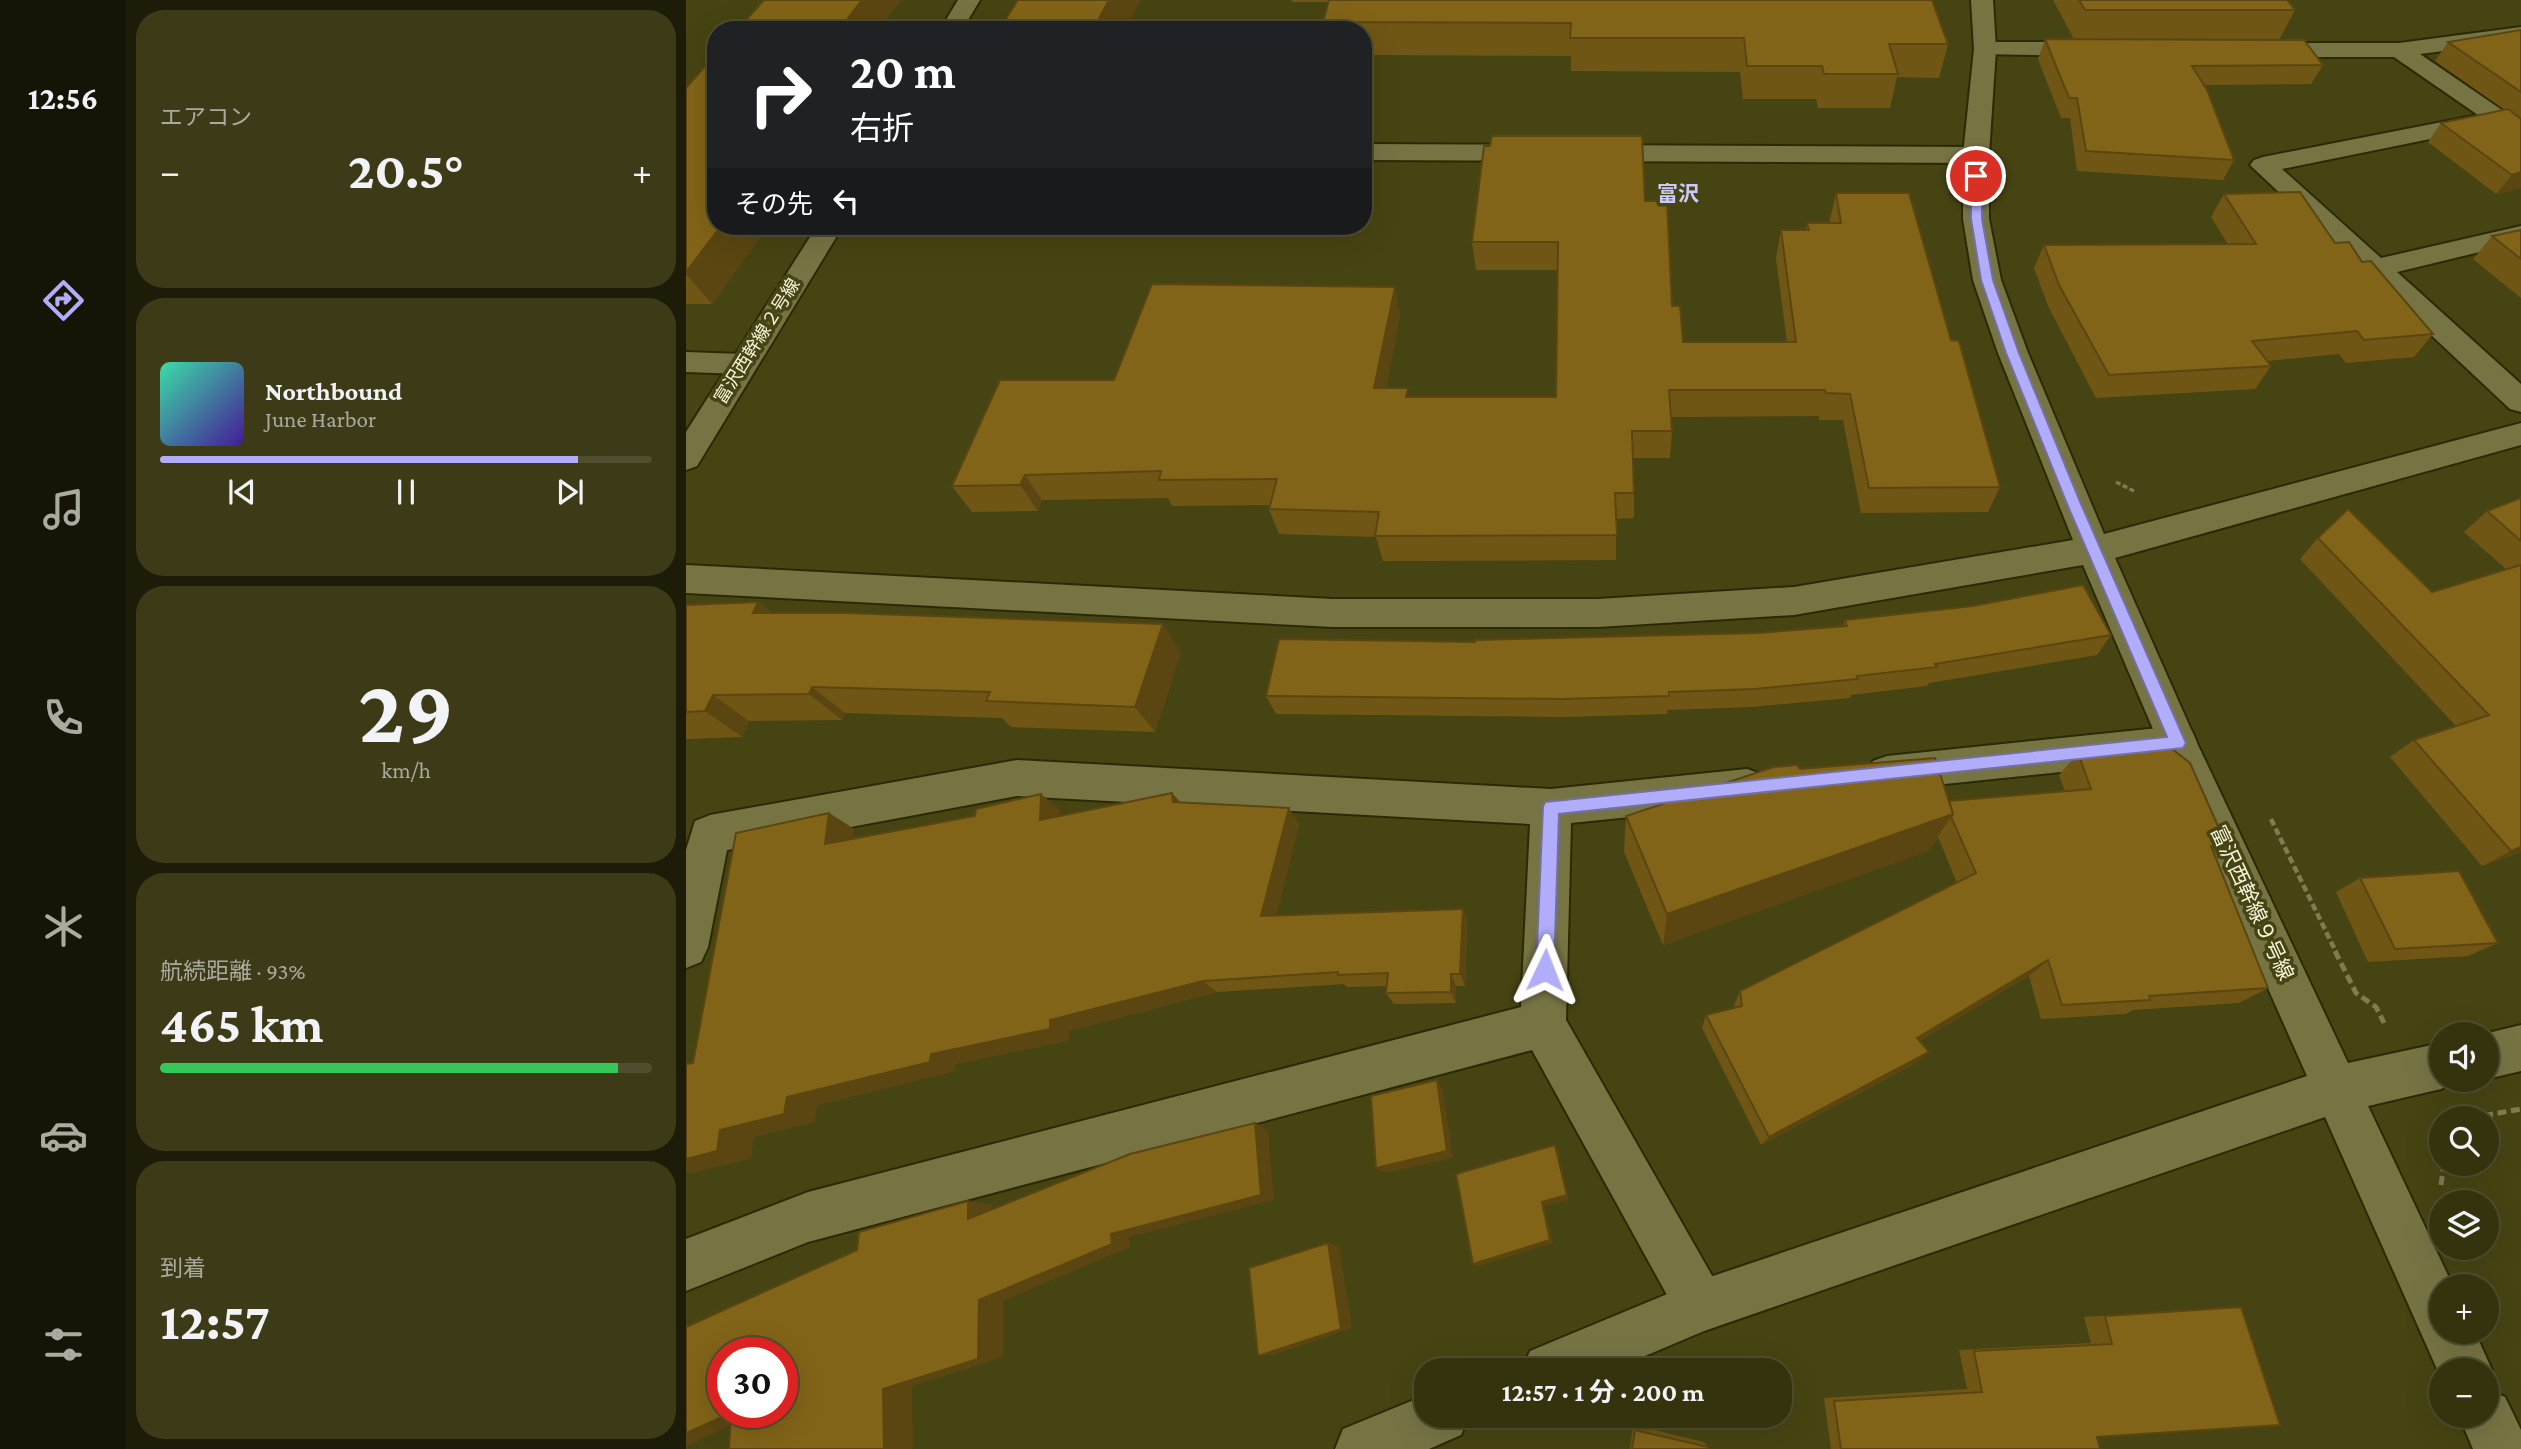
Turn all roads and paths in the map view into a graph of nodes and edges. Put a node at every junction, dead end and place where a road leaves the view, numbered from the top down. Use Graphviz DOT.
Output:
graph roads {
  1 [pos="969,0"];
  2 [pos="1982,0"];
  3 [pos="956,21"];
  4 [pos="2521,34"];
  5 [pos="2489,40"];
  6 [pos="1985,49"];
  7 [pos="2112,49"];
  8 [pos="2235,50"];
  9 [pos="2399,50"];
  10 [pos="2521,59"];
  11 [pos="2498,118"];
  12 [pos="2521,134"];
  13 [pos="1372,152"];
  14 [pos="1976,155"];
  15 [pos="2521,234"];
  16 [pos="824,235"];
  17 [pos="2375,268"];
  18 [pos="686,362"];
  19 [pos="742,364"];
  20 [pos="2521,401"];
  21 [pos="2521,434"];
  22 [pos="686,458"];
  23 [pos="2112,480"];
  24 [pos="2155,535"];
  25 [pos="2094,550"];
  26 [pos="686,579"];
  27 [pos="2178,743"];
  28 [pos="1857,776"];
  29 [pos="1788,783"];
  30 [pos="1551,807"];
  31 [pos="2266,807"];
  32 [pos="686,947"];
  33 [pos="1543,1024"];
  34 [pos="2521,1048"];
  35 [pos="2499,1053"];
  36 [pos="2426,1069"];
  37 [pos="2338,1089"];
  38 [pos="2521,1109"];
  39 [pos="2499,1113"];
  40 [pos="686,1265"];
  41 [pos="2429,1291"];
  42 [pos="1701,1306"];
  43 [pos="1578,1358"];
  44 [pos="1414,1428"];
  45 [pos="2491,1428"];
  46 [pos="1363,1449"];
  47 [pos="2501,1449"];
  1 -- 3 [label="street"];
  2 -- 6 [label="street, 富沢西幹線９号線"];
  4 -- 5 [label="street"];
  5 -- 9 [label="street"];
  5 -- 10 [label="street"];
  6 -- 7 [label="street"];
  6 -- 14 [label="street, 富沢西幹線９号線"];
  8 -- 9 [label="street"];
  9 -- 11 [label="street"];
  11 -- 12 [label="street"];
  11 -- 17 [label="street"];
  13 -- 14 [label="street"];
  14 -- 25 [label="street, 富沢西幹線９号線"];
  15 -- 17 [label="street"];
  16 -- 19 [label="street, 富沢西幹線２号線"];
  17 -- 20 [label="street"];
  18 -- 19 [label="street"];
  19 -- 22 [label="street, 富沢西幹線２号線"];
  21 -- 24 [label="street"];
  23 -- 24 [label="path"];
  24 -- 25 [label="street"];
  25 -- 26 [label="street"];
  25 -- 27 [label="street, 富沢西幹線９号線"];
  27 -- 28 [label="street"];
  27 -- 37 [label="street, 富沢西幹線９号線"];
  29 -- 30 [label="street"];
  30 -- 32 [label="street"];
  30 -- 33 [label="street"];
  31 -- 36 [label="path"];
  33 -- 40 [label="street"];
  33 -- 42 [label="street"];
  34 -- 35 [label="street"];
  36 -- 37 [label="street"];
  37 -- 41 [label="street, 富沢西幹線９号線"];
  37 -- 42 [label="street"];
  38 -- 39 [label="path"];
  42 -- 43 [label="street"];
  44 -- 46 [label="street"];
  45 -- 47 [label="street"];
}
